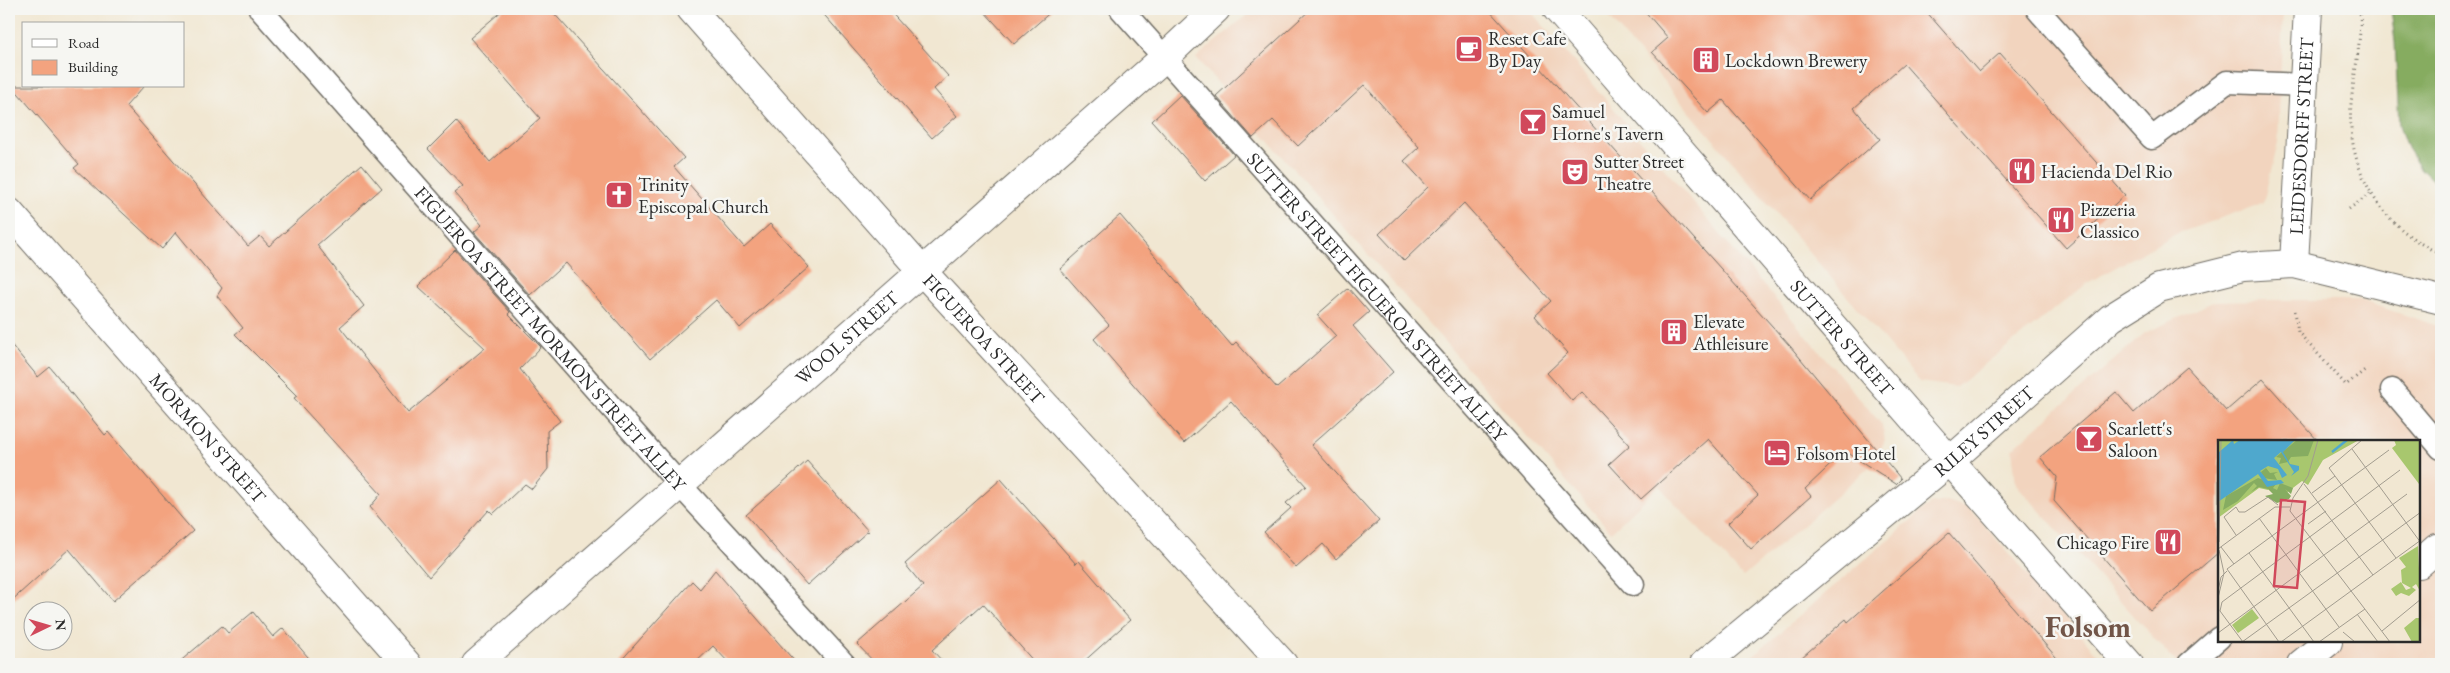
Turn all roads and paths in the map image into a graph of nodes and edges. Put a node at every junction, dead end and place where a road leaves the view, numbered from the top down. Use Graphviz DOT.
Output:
graph roads {
  1 [pos="260,9"];
  2 [pos="691,9"];
  3 [pos="1120,9"];
  4 [pos="1216,9"];
  5 [pos="1557,9"];
  6 [pos="2037,9"];
  7 [pos="2308,9"];
  8 [pos="2360,9"];
  9 [pos="1164,58"];
  10 [pos="2304,84"];
  11 [pos="2370,194"];
  12 [pos="2350,209"];
  13 [pos="9,212"];
  14 [pos="2441,254"];
  15 [pos="2294,264"];
  16 [pos="922,271"];
  17 [pos="2441,300"];
  18 [pos="2295,311"];
  19 [pos="2392,390"];
  20 [pos="2441,448"];
  21 [pos="1950,461"];
  22 [pos="680,485"];
  23 [pos="1633,584"];
  24 [pos="2218,639"];
  25 [pos="2327,643"];
  26 [pos="1275,655"];
  27 [pos="407,664"];
  28 [pos="476,664"];
  29 [pos="844,664"];
  30 [pos="1704,664"];
  31 [pos="2129,664"];
  32 [pos="2189,664"];
  33 [pos="2301,664"];
  1 -- 22 [label="lane, FIGUEROA STREET MORMON STREET ALLEY"];
  2 -- 16 [label="street, FIGUEROA STREET"];
  3 -- 9 [label="lane, SUTTER STREET FIGUEROA STREET ALLEY"];
  4 -- 9 [label="street, WOOL STREET"];
  5 -- 21 [label="street, SUTTER STREET"];
  6 -- 10 [label="lane"];
  7 -- 10 [label="street, LEIDESDORFF STREET"];
  8 -- 11 [label="path"];
  9 -- 16 [label="street, WOOL STREET"];
  9 -- 23 [label="lane, SUTTER STREET FIGUEROA STREET ALLEY"];
  10 -- 15 [label="street, LEIDESDORFF STREET"];
  11 -- 12 [label="path"];
  11 -- 14 [label="path"];
  13 -- 27 [label="street, MORMON STREET"];
  15 -- 17 [label="street, RILEY STREET"];
  15 -- 21 [label="street, RILEY STREET"];
  16 -- 22 [label="street, WOOL STREET"];
  16 -- 26 [label="street, FIGUEROA STREET"];
  18 -- 19 [label="path"];
  19 -- 20 [label="lane"];
  21 -- 30 [label="street, RILEY STREET"];
  21 -- 31 [label="street, SUTTER STREET"];
  22 -- 28 [label="street, WOOL STREET"];
  22 -- 29 [label="lane, FIGUEROA STREET MORMON STREET ALLEY"];
  24 -- 32 [label="lane"];
  25 -- 33 [label="street"];
}
